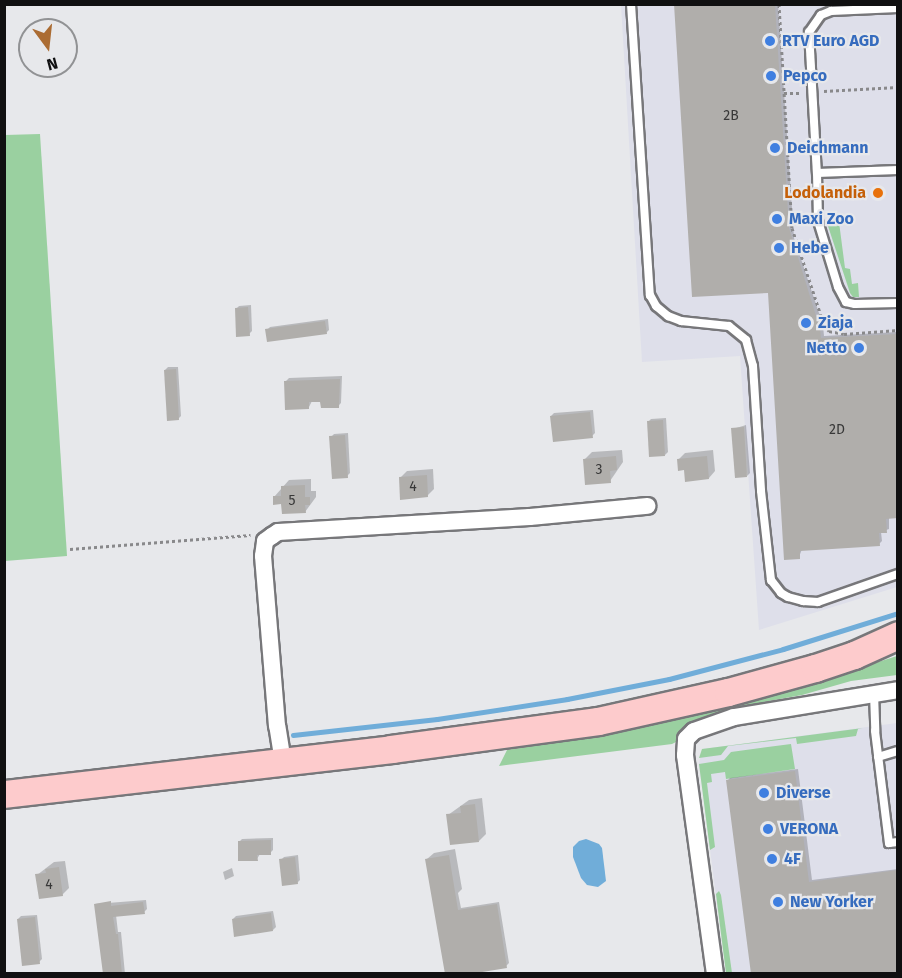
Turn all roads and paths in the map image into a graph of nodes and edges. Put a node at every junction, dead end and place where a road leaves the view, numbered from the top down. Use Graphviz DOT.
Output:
graph roads {
  1 [pos="631,4"];
  2 [pos="897,8"];
  3 [pos="897,87"];
  4 [pos="812,92"];
  5 [pos="784,93"];
  6 [pos="897,170"];
  7 [pos="817,173"];
  8 [pos="897,303"];
  9 [pos="647,506"];
  10 [pos="265,541"];
  11 [pos="70,549"];
  12 [pos="897,574"];
  13 [pos="897,635"];
  14 [pos="897,646"];
  15 [pos="854,655"];
  16 [pos="897,690"];
  17 [pos="874,693"];
  18 [pos="897,751"];
  19 [pos="878,757"];
  20 [pos="283,762"];
  21 [pos="4,794"];
  22 [pos="893,842"];
  23 [pos="715,974"];
  1 -- 12 [label="lane"];
  2 -- 4 [label="lane"];
  3 -- 4 [label="path"];
  4 -- 5 [label="path"];
  4 -- 7 [label="lane"];
  6 -- 7 [label="lane"];
  7 -- 8 [label="lane"];
  9 -- 10 [label="street"];
  10 -- 11 [label="path"];
  10 -- 20 [label="street"];
  13 -- 15 [label="main road"];
  14 -- 15 [label="main road"];
  15 -- 20 [label="main road"];
  16 -- 17 [label="street"];
  17 -- 19 [label="lane"];
  17 -- 23 [label="street"];
  18 -- 19 [label="lane"];
  19 -- 22 [label="lane"];
  20 -- 21 [label="main road"];
}
